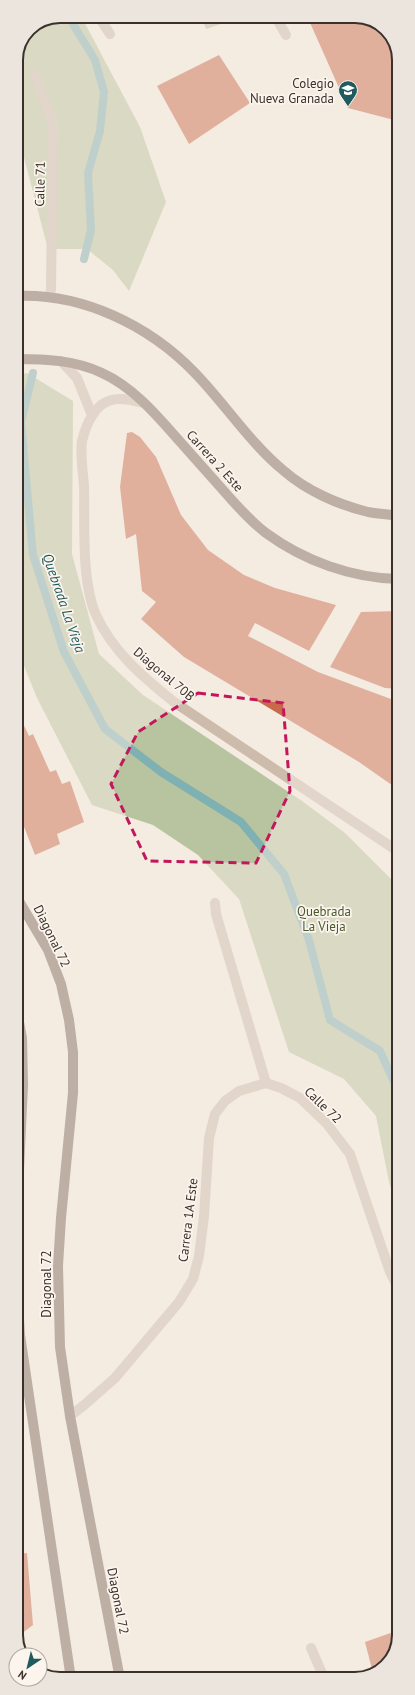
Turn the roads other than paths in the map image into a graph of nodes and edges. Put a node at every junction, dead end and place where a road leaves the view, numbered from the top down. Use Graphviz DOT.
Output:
graph roads {
  1 [pos="103,23"];
  2 [pos="279,23"];
  3 [pos="110,34"];
  4 [pos="286,35"];
  5 [pos="35,75"];
  6 [pos="23,296"];
  7 [pos="49,297"];
  8 [pos="23,359"];
  9 [pos="61,361"];
  10 [pos="143,403"];
  11 [pos="92,415"];
  12 [pos="392,515"];
  13 [pos="392,578"];
  14 [pos="392,847"];
  15 [pos="215,903"];
  16 [pos="23,908"];
  17 [pos="266,1083"];
  18 [pos="392,1276"];
  19 [pos="23,1355"];
  20 [pos="70,1416"];
  21 [pos="311,1648"];
  22 [pos="70,1672"];
  23 [pos="119,1672"];
  24 [pos="321,1672"];
  1 -- 3 [label="street"];
  2 -- 4 [label="street"];
  5 -- 7 [label="street, Calle 71"];
  6 -- 7 [label="main road"];
  7 -- 12 [label="main road"];
  8 -- 9 [label="main road, Carrera 2 Este"];
  9 -- 10 [label="main road, Carrera 2 Este"];
  9 -- 11 [label="street"];
  10 -- 11 [label="street, Diagonal 70B"];
  10 -- 13 [label="main road, Carrera 2 Este"];
  11 -- 14 [label="street, Diagonal 70B"];
  15 -- 17 [label="street"];
  16 -- 20 [label="main road, Diagonal 72"];
  17 -- 18 [label="street, Calle 72"];
  17 -- 20 [label="street, Carrera 1A Este"];
  19 -- 22 [label="main road, Diagonal 72"];
  20 -- 23 [label="main road, Diagonal 72"];
  21 -- 24 [label="street"];
}
